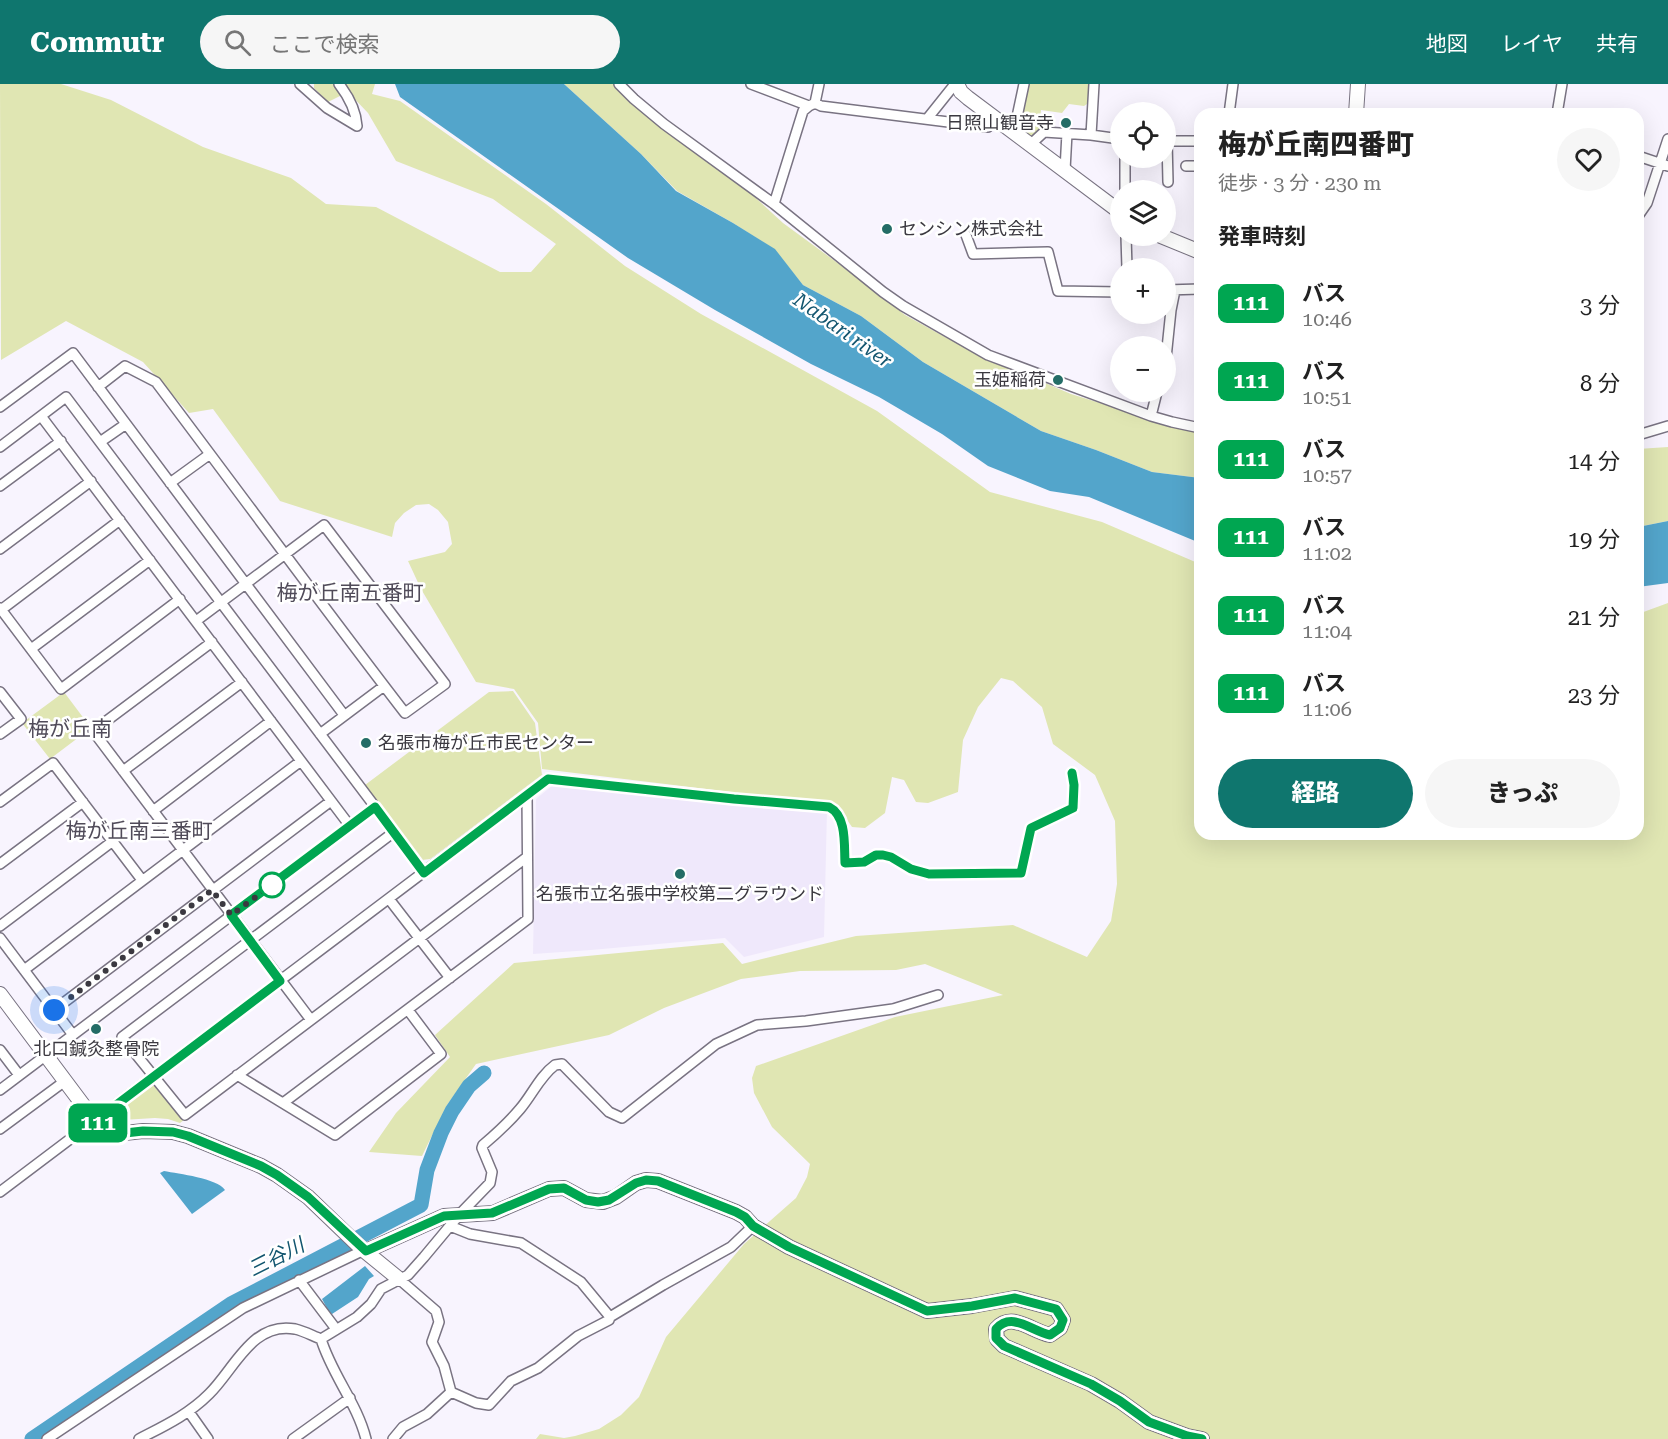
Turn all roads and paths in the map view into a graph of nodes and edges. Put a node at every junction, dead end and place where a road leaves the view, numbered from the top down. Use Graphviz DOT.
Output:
graph roads {
  1 [pos="300,84"];
  2 [pos="339,84"];
  3 [pos="619,84"];
  4 [pos="819,84"];
  5 [pos="956,84"];
  6 [pos="1024,84"];
  7 [pos="1094,84"];
  8 [pos="1233,84"];
  9 [pos="1358,84"];
  10 [pos="1562,84"];
  11 [pos="749,88"];
  12 [pos="812,105"];
  13 [pos="1230,108"];
  14 [pos="1356,108"];
  15 [pos="1558,108"];
  16 [pos="927,119"];
  17 [pos="988,127"];
  18 [pos="1014,131"];
  19 [pos="1067,133"];
  20 [pos="1091,135"];
  21 [pos="1110,138"];
  22 [pos="1668,139"];
  23 [pos="1176,141"];
  24 [pos="1194,141"];
  25 [pos="1031,144"];
  26 [pos="1644,158"];
  27 [pos="1665,164"];
  28 [pos="1186,166"];
  29 [pos="1194,166"];
  30 [pos="1065,170"];
  31 [pos="774,204"];
  32 [pos="1110,204"];
  33 [pos="1644,208"];
  34 [pos="966,235"];
  35 [pos="1176,242"];
  36 [pos="1194,250"];
  37 [pos="1194,289"];
  38 [pos="1176,290"];
  39 [pos="1110,292"];
  40 [pos="98,387"];
  41 [pos="1154,402"];
  42 [pos="0,407"];
  43 [pos="41,416"];
  44 [pos="1151,416"];
  45 [pos="126,424"];
  46 [pos="1668,426"];
  47 [pos="1194,427"];
  48 [pos="1644,433"];
  49 [pos="61,441"];
  50 [pos="100,442"];
  51 [pos="0,447"];
  52 [pos="210,453"];
  53 [pos="91,481"];
  54 [pos="170,483"];
  55 [pos="0,486"];
  56 [pos="120,520"];
  57 [pos="0,549"];
  58 [pos="285,554"];
  59 [pos="150,560"];
  60 [pos="246,584"];
  61 [pos="180,600"];
  62 [pos="221,602"];
  63 [pos="1,609"];
  64 [pos="196,621"];
  65 [pos="212,642"];
  66 [pos="31,649"];
  67 [pos="242,682"];
  68 [pos="384,686"];
  69 [pos="0,692"];
  70 [pos="344,715"];
  71 [pos="271,722"];
  72 [pos="0,734"];
  73 [pos="320,734"];
  74 [pos="301,761"];
  75 [pos="123,771"];
  76 [pos="1072,773"];
  77 [pos="527,795"];
  78 [pos="331,801"];
  79 [pos="0,802"];
  80 [pos="83,802"];
  81 [pos="375,807"];
  82 [pos="153,811"];
  83 [pos="350,826"];
  84 [pos="394,832"];
  85 [pos="113,841"];
  86 [pos="183,850"];
  87 [pos="527,857"];
  88 [pos="0,864"];
  89 [pos="424,873"];
  90 [pos="142,880"];
  91 [pos="212,890"];
  92 [pos="389,899"];
  93 [pos="231,915"];
  94 [pos="0,926"];
  95 [pos="0,938"];
  96 [pos="419,938"];
  97 [pos="250,940"];
  98 [pos="24,970"];
  99 [pos="450,978"];
  100 [pos="280,981"];
  101 [pos="0,994"];
  102 [pos="938,995"];
  103 [pos="54,1010"];
  104 [pos="408,1010"];
  105 [pos="311,1020"];
  106 [pos="73,1035"];
  107 [pos="0,1050"];
  108 [pos="46,1055"];
  109 [pos="237,1075"];
  110 [pos="19,1076"];
  111 [pos="153,1077"];
  112 [pos="65,1081"];
  113 [pos="0,1089"];
  114 [pos="283,1103"];
  115 [pos="95,1121"];
  116 [pos="0,1129"];
  117 [pos="0,1192"];
  118 [pos="454,1220"];
  119 [pos="753,1226"];
  120 [pos="363,1250"];
  121 [pos="399,1279"];
  122 [pos="299,1280"];
  123 [pos="610,1317"];
  124 [pos="336,1329"];
  125 [pos="321,1340"];
  126 [pos="451,1392"];
  127 [pos="350,1398"];
  128 [pos="189,1412"];
  129 [pos="297,1438"];
  130 [pos="47,1439"];
  131 [pos="139,1439"];
  132 [pos="208,1439"];
  133 [pos="366,1439"];
  134 [pos="393,1439"];
  135 [pos="1202,1439"];
  1 -- 2 [label="street"];
  3 -- 31 [label="street"];
  4 -- 12 [label="street"];
  5 -- 16 [label="street"];
  5 -- 18 [label="street"];
  6 -- 18 [label="street"];
  7 -- 20 [label="street"];
  8 -- 13 [label="street"];
  9 -- 14 [label="street"];
  10 -- 15 [label="street"];
  11 -- 12 [label="street"];
  12 -- 16 [label="street"];
  12 -- 31 [label="street"];
  16 -- 17 [label="street"];
  18 -- 25 [label="street"];
  19 -- 20 [label="street"];
  19 -- 25 [label="street"];
  19 -- 30 [label="street"];
  20 -- 21 [label="street"];
  22 -- 27 [label="street"];
  23 -- 24 [label="street"];
  25 -- 30 [label="street"];
  26 -- 27 [label="street"];
  27 -- 33 [label="street"];
  28 -- 29 [label="street"];
  30 -- 32 [label="street"];
  31 -- 44 [label="street"];
  34 -- 39 [label="street"];
  35 -- 36 [label="street"];
  37 -- 38 [label="street"];
  40 -- 42 [label="street"];
  40 -- 45 [label="street"];
  40 -- 52 [label="street"];
  41 -- 44 [label="street"];
  43 -- 49 [label="street"];
  43 -- 50 [label="street"];
  43 -- 51 [label="street"];
  44 -- 47 [label="street"];
  45 -- 50 [label="street"];
  45 -- 54 [label="street"];
  46 -- 48 [label="street"];
  49 -- 53 [label="street"];
  49 -- 55 [label="street"];
  50 -- 62 [label="street"];
  52 -- 54 [label="street"];
  52 -- 58 [label="street"];
  53 -- 56 [label="street"];
  53 -- 57 [label="street"];
  54 -- 60 [label="street"];
  56 -- 59 [label="street"];
  56 -- 63 [label="street"];
  58 -- 60 [label="street"];
  58 -- 68 [label="street"];
  58 -- 68 [label="street"];
  59 -- 61 [label="street"];
  59 -- 66 [label="street"];
  60 -- 62 [label="street"];
  60 -- 70 [label="street"];
  61 -- 64 [label="street"];
  61 -- 66 [label="street"];
  62 -- 64 [label="street"];
  62 -- 73 [label="street"];
  63 -- 66 [label="street"];
  64 -- 65 [label="street"];
  65 -- 67 [label="street"];
  65 -- 75 [label="street"];
  67 -- 71 [label="street"];
  67 -- 75 [label="street"];
  68 -- 70 [label="street"];
  69 -- 72 [label="street"];
  70 -- 73 [label="street"];
  71 -- 74 [label="street"];
  71 -- 82 [label="street"];
  73 -- 81 [label="street"];
  74 -- 78 [label="street"];
  74 -- 86 [label="street"];
  75 -- 82 [label="street"];
  76 -- 77 [label="street"];
  77 -- 87 [label="street"];
  77 -- 89 [label="street"];
  78 -- 83 [label="street"];
  78 -- 91 [label="street"];
  79 -- 80 [label="street"];
  80 -- 85 [label="street"];
  80 -- 88 [label="street"];
  81 -- 83 [label="street"];
  81 -- 84 [label="street"];
  82 -- 86 [label="street"];
  83 -- 93 [label="street"];
  84 -- 89 [label="street"];
  84 -- 97 [label="street"];
  85 -- 90 [label="street"];
  85 -- 94 [label="street"];
  86 -- 90 [label="street"];
  86 -- 91 [label="street"];
  87 -- 96 [label="street"];
  87 -- 99 [label="street"];
  89 -- 92 [label="street"];
  90 -- 98 [label="street"];
  91 -- 93 [label="street"];
  91 -- 103 [label="street"];
  92 -- 96 [label="street"];
  92 -- 100 [label="street"];
  93 -- 97 [label="street"];
  93 -- 106 [label="street"];
  95 -- 98 [label="street"];
  96 -- 99 [label="street"];
  96 -- 105 [label="street"];
  97 -- 100 [label="street"];
  97 -- 111 [label="street"];
  98 -- 103 [label="street"];
  99 -- 104 [label="street"];
  100 -- 105 [label="street"];
  100 -- 111 [label="street"];
  101 -- 108 [label="street"];
  102 -- 118 [label="street"];
  103 -- 106 [label="street"];
  104 -- 114 [label="street"];
  104 -- 114 [label="street"];
  105 -- 109 [label="street"];
  106 -- 108 [label="street"];
  107 -- 110 [label="street"];
  108 -- 110 [label="street"];
  108 -- 112 [label="street"];
  109 -- 111 [label="street"];
  109 -- 114 [label="street"];
  110 -- 113 [label="street"];
  111 -- 115 [label="street"];
  112 -- 115 [label="street"];
  112 -- 116 [label="street"];
  115 -- 117 [label="street"];
  115 -- 120 [label="street"];
  118 -- 119 [label="street"];
  118 -- 120 [label="street"];
  118 -- 121 [label="street"];
  118 -- 123 [label="street"];
  119 -- 123 [label="street"];
  119 -- 135 [label="street"];
  120 -- 121 [label="street"];
  120 -- 122 [label="street"];
  121 -- 124 [label="street"];
  121 -- 126 [label="street"];
  122 -- 124 [label="street"];
  122 -- 130 [label="street"];
  123 -- 126 [label="street"];
  124 -- 125 [label="street"];
  125 -- 127 [label="street"];
  125 -- 128 [label="street"];
  126 -- 134 [label="street"];
  127 -- 129 [label="street"];
  127 -- 133 [label="street"];
  128 -- 131 [label="street"];
  128 -- 132 [label="street"];
}
